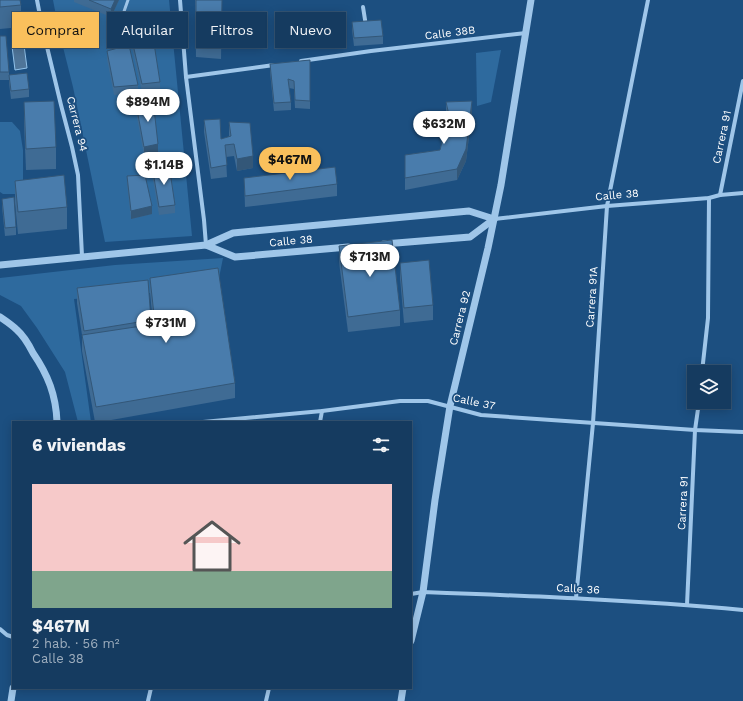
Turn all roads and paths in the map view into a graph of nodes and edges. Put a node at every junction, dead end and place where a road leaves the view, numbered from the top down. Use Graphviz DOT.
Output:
graph roads {
  1 [pos="37,0"];
  2 [pos="128,0"];
  3 [pos="180,0"];
  4 [pos="532,0"];
  5 [pos="648,0"];
  6 [pos="363,7"];
  7 [pos="124,12"];
  8 [pos="368,32"];
  9 [pos="526,32"];
  10 [pos="370,45"];
  11 [pos="371,51"];
  12 [pos="294,62"];
  13 [pos="278,64"];
  14 [pos="186,77"];
  15 [pos="743,81"];
  16 [pos="743,193"];
  17 [pos="720,196"];
  18 [pos="709,198"];
  19 [pos="606,206"];
  20 [pos="494,219"];
  21 [pos="206,245"];
  22 [pos="376,245"];
  23 [pos="353,247"];
  24 [pos="82,256"];
  25 [pos="0,265"];
  26 [pos="0,317"];
  27 [pos="703,365"];
  28 [pos="450,406"];
  29 [pos="698,409"];
  30 [pos="322,411"];
  31 [pos="57,421"];
  32 [pos="214,421"];
  33 [pos="320,421"];
  34 [pos="593,423"];
  35 [pos="695,430"];
  36 [pos="743,432"];
  37 [pos="423,592"];
  38 [pos="412,594"];
  39 [pos="576,598"];
  40 [pos="687,605"];
  41 [pos="743,610"];
  42 [pos="0,629"];
  43 [pos="12,637"];
  44 [pos="412,637"];
  45 [pos="13,689"];
  46 [pos="151,689"];
  47 [pos="268,689"];
  48 [pos="403,689"];
  49 [pos="11,701"];
  50 [pos="148,701"];
  51 [pos="266,701"];
  52 [pos="401,701"];
  1 -- 24 [label="street, Carrera 94"];
  2 -- 7 [label="lane"];
  3 -- 14 [label="street"];
  4 -- 9 [label="street, Carrera 92"];
  5 -- 19 [label="street, Carrera 91A"];
  6 -- 8 [label="street"];
  9 -- 11 [label="street, Calle 38B"];
  9 -- 20 [label="street, Carrera 92"];
  10 -- 11 [label="street"];
  11 -- 12 [label="street, Calle 38B"];
  13 -- 14 [label="street"];
  14 -- 21 [label="street"];
  15 -- 17 [label="street, Carrera 91"];
  16 -- 17 [label="street, Calle 38"];
  17 -- 18 [label="street, Calle 38"];
  18 -- 19 [label="street, Calle 38"];
  18 -- 27 [label="street"];
  19 -- 20 [label="street, Calle 38"];
  19 -- 34 [label="street, Carrera 91A"];
  20 -- 21 [label="street, Calle 38"];
  20 -- 22 [label="street"];
  20 -- 28 [label="street, Carrera 92"];
  21 -- 23 [label="street, Calle 38"];
  21 -- 24 [label="street, Calle 38"];
  24 -- 25 [label="street, Calle 38"];
  26 -- 31 [label="street"];
  28 -- 30 [label="street, Calle 37"];
  28 -- 34 [label="street, Calle 37"];
  28 -- 37 [label="street, Carrera 92"];
  29 -- 35 [label="street, Carrera 91"];
  30 -- 32 [label="street, Calle 37"];
  30 -- 33 [label="street"];
  34 -- 35 [label="street, Calle 37"];
  34 -- 39 [label="street, Carrera 91A"];
  35 -- 36 [label="street, Calle 37"];
  35 -- 40 [label="street, Carrera 91"];
  37 -- 38 [label="street, Calle 36"];
  37 -- 39 [label="street, Calle 36"];
  37 -- 44 [label="street, Carrera 92"];
  39 -- 40 [label="street, Calle 36"];
  40 -- 41 [label="street, Calle 36"];
  42 -- 43 [label="street"];
  45 -- 49 [label="street"];
  46 -- 50 [label="street"];
  47 -- 51 [label="street"];
  48 -- 52 [label="street"];
}
